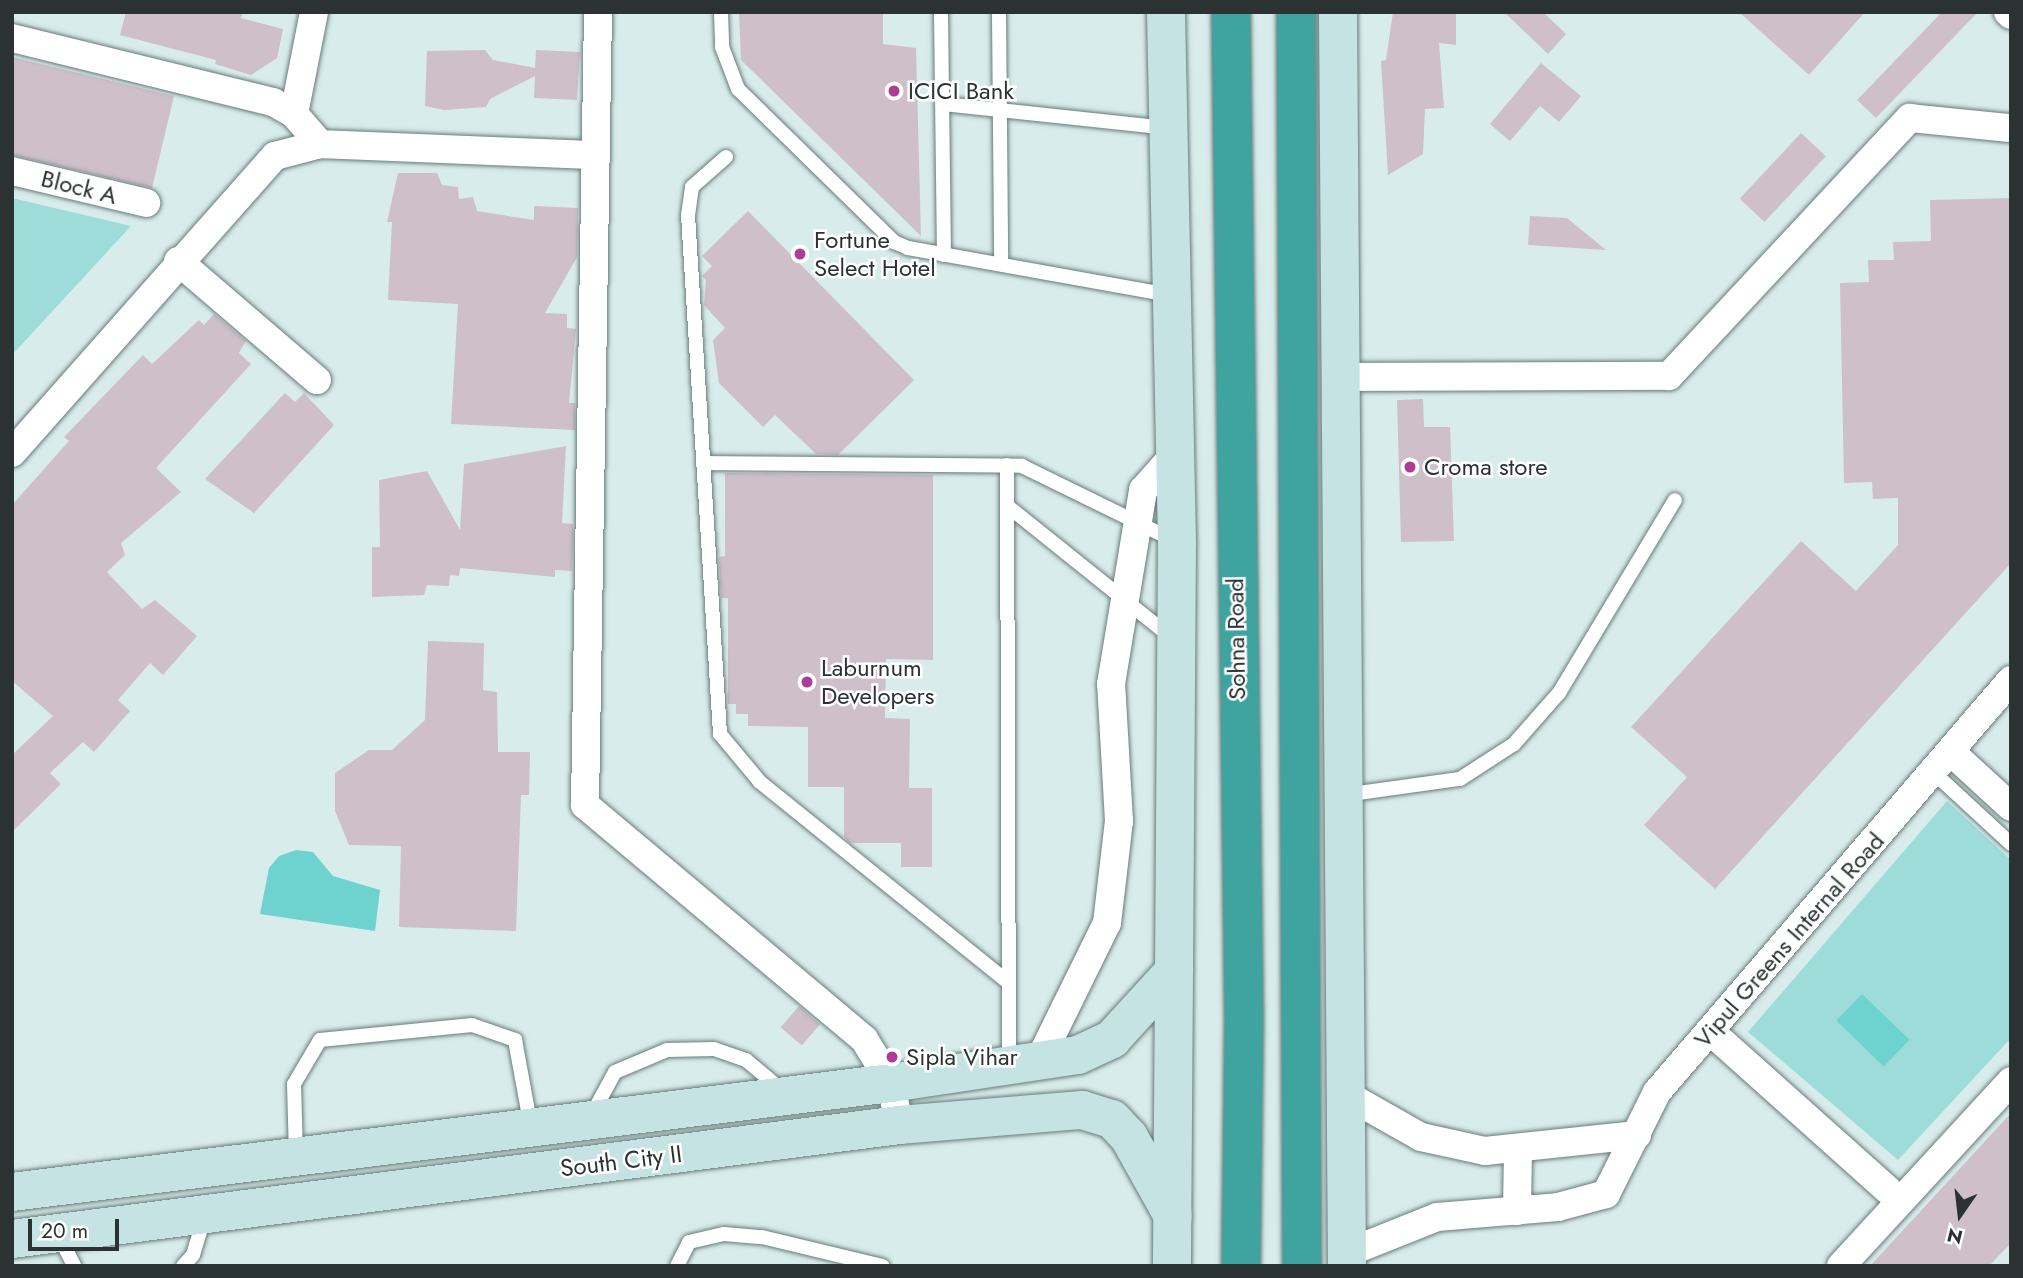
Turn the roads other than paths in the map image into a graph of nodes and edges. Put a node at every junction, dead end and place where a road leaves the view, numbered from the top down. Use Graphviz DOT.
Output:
graph roads {
  1 [pos="314,12"];
  2 [pos="598,12"];
  3 [pos="721,12"];
  4 [pos="941,12"];
  5 [pos="999,12"];
  6 [pos="1166,12"];
  7 [pos="1231,12"];
  8 [pos="1296,12"];
  9 [pos="1338,12"];
  10 [pos="12,38"];
  11 [pos="943,104"];
  12 [pos="1000,111"];
  13 [pos="294,114"];
  14 [pos="1168,128"];
  15 [pos="2008,128"];
  16 [pos="320,144"];
  17 [pos="596,155"];
  18 [pos="726,157"];
  19 [pos="12,171"];
  20 [pos="146,203"];
  21 [pos="944,255"];
  22 [pos="178,261"];
  23 [pos="1001,263"];
  24 [pos="1172,295"];
  25 [pos="1342,377"];
  26 [pos="317,380"];
  27 [pos="12,453"];
  28 [pos="1175,453"];
  29 [pos="704,463"];
  30 [pos="1007,466"];
  31 [pos="1675,500"];
  32 [pos="1010,508"];
  33 [pos="1139,523"];
  34 [pos="1177,543"];
  35 [pos="1127,602"];
  36 [pos="1173,639"];
  37 [pos="2011,680"];
  38 [pos="1942,762"];
  39 [pos="1343,795"];
  40 [pos="2011,807"];
  41 [pos="2011,844"];
  42 [pos="1174,971"];
  43 [pos="1007,981"];
  44 [pos="1710,1031"];
  45 [pos="1024,1064"];
  46 [pos="2011,1081"];
  47 [pos="891,1083"];
  48 [pos="1345,1094"];
  49 [pos="789,1096"];
  50 [pos="589,1120"];
  51 [pos="899,1125"];
  52 [pos="531,1128"];
  53 [pos="1637,1135"];
  54 [pos="1518,1148"];
  55 [pos="296,1157"];
  56 [pos="12,1192"];
  57 [pos="1899,1201"];
  58 [pos="1517,1211"];
  59 [pos="205,1214"];
  60 [pos="1174,1218"];
  61 [pos="12,1239"];
  62 [pos="66,1249"];
  63 [pos="1347,1260"];
  64 [pos="183,1266"];
  65 [pos="677,1266"];
  66 [pos="883,1266"];
  67 [pos="1172,1266"];
  68 [pos="1241,1266"];
  69 [pos="1301,1266"];
  70 [pos="1841,1266"];
  1 -- 13 [label="street"];
  2 -- 17 [label="street"];
  3 -- 21 [label="lane"];
  4 -- 11 [label="lane"];
  5 -- 12 [label="lane"];
  6 -- 14 [label="main road"];
  7 -- 68 [label="highway, Sohna Road"];
  8 -- 69 [label="highway"];
  9 -- 25 [label="main road"];
  10 -- 13 [label="street"];
  11 -- 12 [label="lane"];
  11 -- 21 [label="lane"];
  12 -- 14 [label="lane"];
  12 -- 23 [label="lane"];
  13 -- 16 [label="street"];
  14 -- 24 [label="main road"];
  15 -- 25 [label="street"];
  16 -- 17 [label="street"];
  16 -- 22 [label="street"];
  17 -- 47 [label="street"];
  18 -- 29 [label="lane"];
  19 -- 20 [label="street, Block A"];
  21 -- 23 [label="lane"];
  22 -- 26 [label="street"];
  22 -- 27 [label="street"];
  23 -- 24 [label="lane"];
  24 -- 28 [label="main road"];
  25 -- 39 [label="main road"];
  28 -- 33 [label="street"];
  28 -- 34 [label="main road"];
  29 -- 30 [label="lane"];
  29 -- 43 [label="lane"];
  30 -- 32 [label="lane"];
  30 -- 33 [label="lane"];
  31 -- 39 [label="lane"];
  32 -- 35 [label="lane"];
  32 -- 43 [label="lane"];
  33 -- 34 [label="lane"];
  33 -- 35 [label="street"];
  34 -- 36 [label="main road"];
  35 -- 36 [label="lane"];
  35 -- 45 [label="street"];
  36 -- 42 [label="main road"];
  37 -- 38 [label="street, Vipul Greens Internal Road"];
  38 -- 40 [label="street"];
  38 -- 41 [label="lane"];
  38 -- 44 [label="street, Vipul Greens Internal Road"];
  39 -- 48 [label="main road"];
  42 -- 45 [label="main road, South City II"];
  42 -- 60 [label="main road"];
  43 -- 45 [label="lane"];
  44 -- 53 [label="street, Vipul Greens Internal Road"];
  44 -- 57 [label="street"];
  45 -- 47 [label="main road, South City II"];
  46 -- 57 [label="street"];
  47 -- 49 [label="main road, South City II"];
  47 -- 51 [label="street"];
  48 -- 54 [label="street"];
  48 -- 63 [label="main road"];
  49 -- 50 [label="main road, South City II"];
  49 -- 50 [label="lane"];
  50 -- 52 [label="main road, South City II"];
  51 -- 59 [label="main road, South City II"];
  51 -- 60 [label="main road, South City II"];
  52 -- 55 [label="main road, South City II"];
  52 -- 55 [label="lane"];
  53 -- 54 [label="street"];
  53 -- 58 [label="street, Vipul Greens Internal Road"];
  54 -- 58 [label="street"];
  55 -- 56 [label="main road, South City II"];
  57 -- 70 [label="street"];
  58 -- 63 [label="street"];
  59 -- 62 [label="main road, South City II"];
  59 -- 64 [label="lane"];
  60 -- 67 [label="main road"];
  61 -- 62 [label="main road, South City II"];
  65 -- 66 [label="lane"];
}
